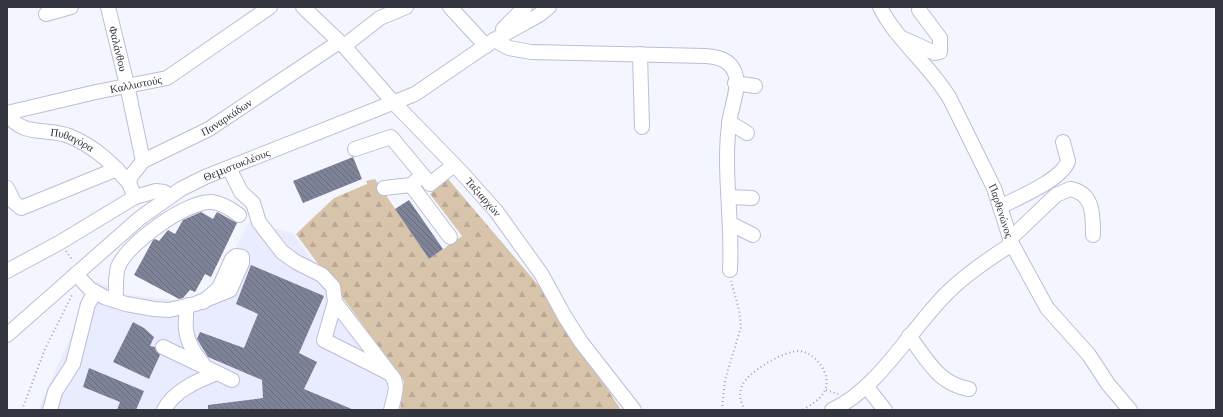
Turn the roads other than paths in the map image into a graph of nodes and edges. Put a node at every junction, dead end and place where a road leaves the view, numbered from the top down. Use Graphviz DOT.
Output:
graph roads {
  1 [pos="71,7"];
  2 [pos="108,7"];
  3 [pos="270,7"];
  4 [pos="303,7"];
  5 [pos="406,7"];
  6 [pos="450,7"];
  7 [pos="525,7"];
  8 [pos="549,7"];
  9 [pos="880,7"];
  10 [pos="919,10"];
  11 [pos="46,14"];
  12 [pos="902,38"];
  13 [pos="490,43"];
  14 [pos="342,44"];
  15 [pos="640,54"];
  16 [pos="735,83"];
  17 [pos="127,85"];
  18 [pos="755,86"];
  19 [pos="394,103"];
  20 [pos="7,113"];
  21 [pos="729,122"];
  22 [pos="642,127"];
  23 [pos="747,133"];
  24 [pos="1063,142"];
  25 [pos="355,149"];
  26 [pos="142,161"];
  27 [pos="454,165"];
  28 [pos="229,168"];
  29 [pos="117,169"];
  30 [pos="423,175"];
  31 [pos="129,182"];
  32 [pos="411,185"];
  33 [pos="7,188"];
  34 [pos="384,188"];
  35 [pos="170,196"];
  36 [pos="135,197"];
  37 [pos="730,197"];
  38 [pos="752,198"];
  39 [pos="1000,207"];
  40 [pos="239,215"];
  41 [pos="731,224"];
  42 [pos="753,235"];
  43 [pos="1093,235"];
  44 [pos="450,237"];
  45 [pos="1011,241"];
  46 [pos="8,269"];
  47 [pos="730,270"];
  48 [pos="79,272"];
  49 [pos="95,292"];
  50 [pos="116,301"];
  51 [pos="335,302"];
  52 [pos="7,335"];
  53 [pos="909,336"];
  54 [pos="164,347"];
  55 [pos="211,370"];
  56 [pos="390,373"];
  57 [pos="232,380"];
  58 [pos="866,386"];
  59 [pos="969,389"];
  60 [pos="50,410"];
  61 [pos="164,410"];
  62 [pos="391,410"];
  63 [pos="634,410"];
  64 [pos="832,410"];
  65 [pos="885,410"];
  66 [pos="1130,410"];
  1 -- 11 [label="street"];
  2 -- 17 [label="street, Φαλάνθου"];
  3 -- 17 [label="street, Καλλιστούς"];
  4 -- 14 [label="street, Ταξιαρχών"];
  5 -- 14 [label="street, Παναρκάδων"];
  6 -- 13 [label="street"];
  7 -- 13 [label="street, Θεμιστοκλέους"];
  8 -- 13 [label="street, Θεμιστοκλέους"];
  9 -- 12 [label="street, Παρθενώνος"];
  10 -- 12 [label="street"];
  12 -- 39 [label="street, Παρθενώνος"];
  13 -- 15 [label="street"];
  13 -- 19 [label="street, Θεμιστοκλέους"];
  14 -- 19 [label="street, Ταξιαρχών"];
  14 -- 26 [label="street, Παναρκάδων"];
  15 -- 16 [label="street"];
  15 -- 22 [label="street"];
  16 -- 18 [label="street"];
  16 -- 21 [label="street"];
  17 -- 20 [label="street, Καλλιστούς"];
  17 -- 26 [label="street, Φαλάνθου"];
  19 -- 27 [label="street, Ταξιαρχών"];
  19 -- 28 [label="street, Θεμιστοκλέους"];
  20 -- 29 [label="street, Πυθαγόρα"];
  21 -- 23 [label="street"];
  21 -- 37 [label="street"];
  24 -- 39 [label="street"];
  25 -- 30 [label="street"];
  26 -- 31 [label="street, Παναρκάδων"];
  27 -- 30 [label="street"];
  27 -- 63 [label="street, Ταξιαρχών"];
  28 -- 35 [label="street, Θεμιστοκλέους"];
  28 -- 51 [label="street"];
  29 -- 31 [label="street, Πυθαγόρα"];
  29 -- 33 [label="street"];
  30 -- 32 [label="street"];
  31 -- 36 [label="street"];
  32 -- 34 [label="street"];
  32 -- 44 [label="street"];
  35 -- 36 [label="street"];
  35 -- 48 [label="street, Θεμιστοκλέους"];
  36 -- 46 [label="street"];
  37 -- 38 [label="street"];
  37 -- 41 [label="street"];
  39 -- 45 [label="street, Παρθενώνος"];
  40 -- 50 [label="street"];
  41 -- 42 [label="street"];
  41 -- 47 [label="street"];
  43 -- 45 [label="street"];
  45 -- 53 [label="street"];
  45 -- 66 [label="street, Παρθενώνος"];
  48 -- 49 [label="street"];
  48 -- 52 [label="street, Θεμιστοκλέους"];
  49 -- 50 [label="street"];
  49 -- 60 [label="street"];
  50 -- 55 [label="street"];
  51 -- 56 [label="street"];
  51 -- 56 [label="street"];
  53 -- 58 [label="street"];
  53 -- 59 [label="street"];
  54 -- 55 [label="street"];
  55 -- 57 [label="street"];
  55 -- 61 [label="street"];
  56 -- 62 [label="street"];
  58 -- 64 [label="street"];
  58 -- 65 [label="street"];
}
